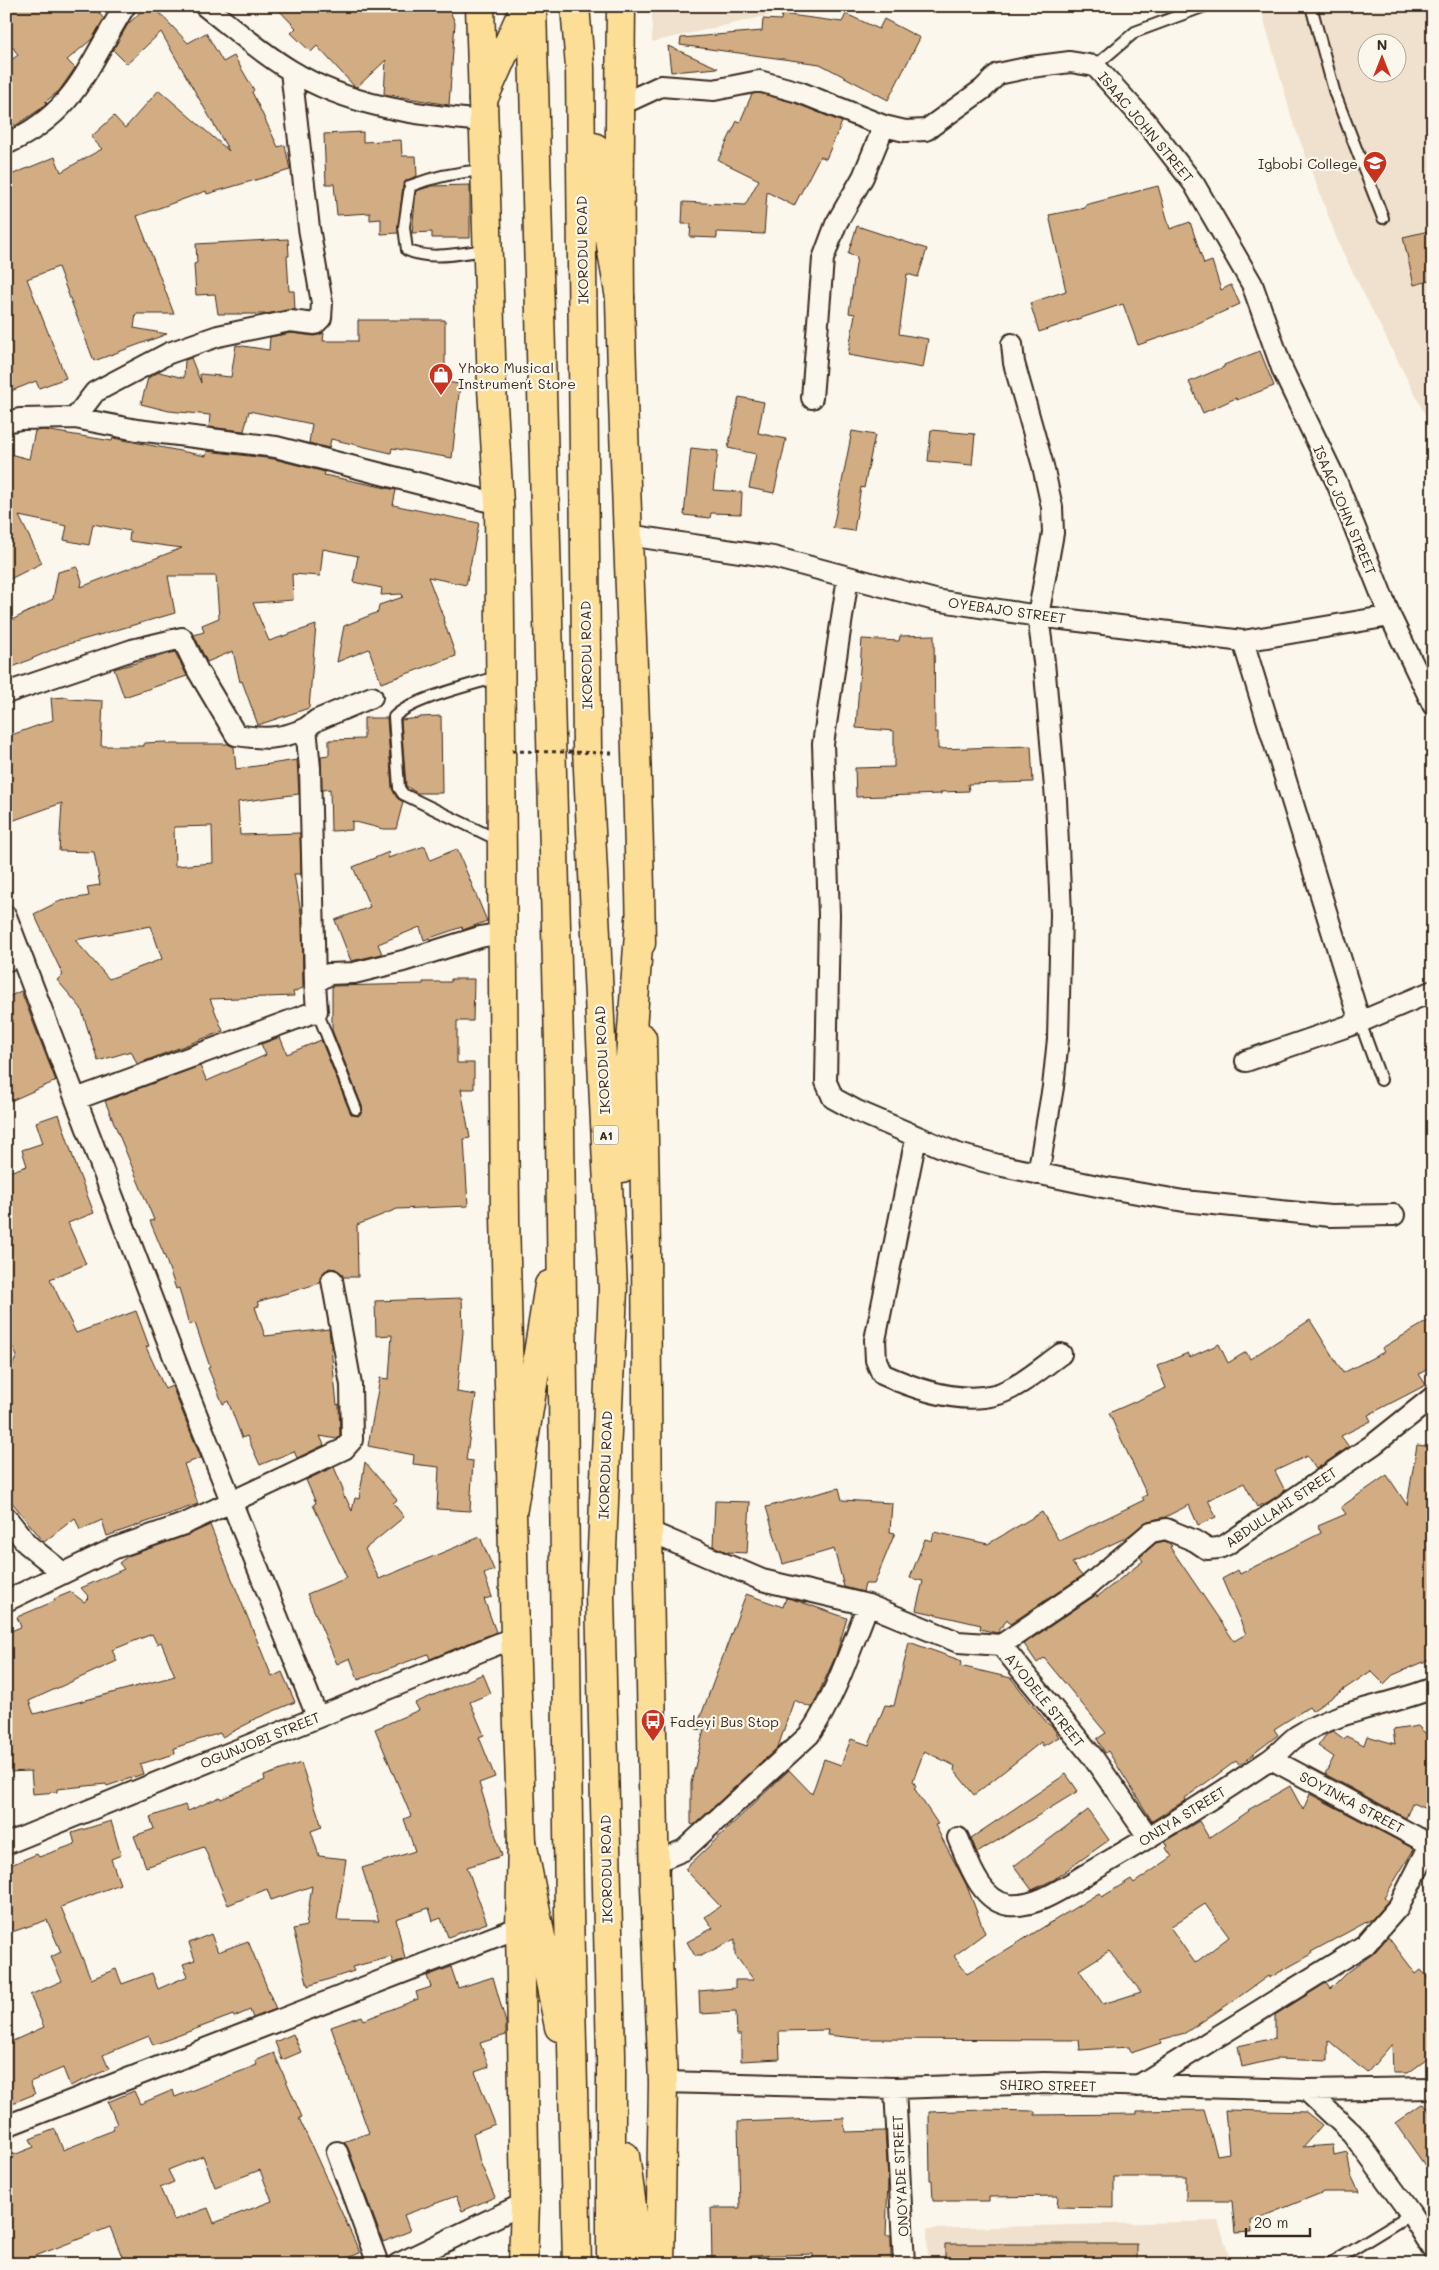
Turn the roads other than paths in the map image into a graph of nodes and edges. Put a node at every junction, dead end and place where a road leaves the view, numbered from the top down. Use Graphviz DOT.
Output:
graph roads {
  1 [pos="125,6"];
  2 [pos="205,6"];
  3 [pos="480,6"];
  4 [pos="525,6"];
  5 [pos="532,6"];
  6 [pos="575,6"];
  7 [pos="621,6"];
  8 [pos="1205,6"];
  9 [pos="1311,6"];
  10 [pos="1095,66"];
  11 [pos="580,67"];
  12 [pos="291,71"];
  13 [pos="620,105"];
  14 [pos="483,111"];
  15 [pos="884,126"];
  16 [pos="6,144"];
  17 [pos="485,170"];
  18 [pos="1384,218"];
  19 [pos="488,249"];
  20 [pos="620,298"];
  21 [pos="1012,344"];
  22 [pos="812,398"];
  23 [pos="74,418"];
  24 [pos="6,422"];
  25 [pos="499,504"];
  26 [pos="628,535"];
  27 [pos="848,577"];
  28 [pos="1038,616"];
  29 [pos="1390,616"];
  30 [pos="1243,641"];
  31 [pos="502,675"];
  32 [pos="6,693"];
  33 [pos="372,697"];
  34 [pos="1433,705"];
  35 [pos="306,728"];
  36 [pos="501,841"];
  37 [pos="6,916"];
  38 [pos="640,919"];
  39 [pos="502,933"];
  40 [pos="15,963"];
  41 [pos="316,984"];
  42 [pos="1433,991"];
  43 [pos="316,1011"];
  44 [pos="1360,1022"];
  45 [pos="1246,1061"];
  46 [pos="1381,1080"];
  47 [pos="76,1099"];
  48 [pos="356,1109"];
  49 [pos="916,1138"];
  50 [pos="1038,1174"];
  51 [pos="562,1209"];
  52 [pos="1394,1215"];
  53 [pos="332,1280"];
  54 [pos="613,1289"];
  55 [pos="1061,1354"];
  56 [pos="1433,1397"];
  57 [pos="231,1503"];
  58 [pos="513,1508"];
  59 [pos="6,1517"];
  60 [pos="648,1531"];
  61 [pos="63,1573"];
  62 [pos="6,1601"];
  63 [pos="868,1605"];
  64 [pos="514,1637"];
  65 [pos="1001,1645"];
  66 [pos="1432,1689"];
  67 [pos="317,1716"];
  68 [pos="1271,1759"];
  69 [pos="958,1838"];
  70 [pos="1148,1838"];
  71 [pos="522,1842"];
  72 [pos="6,1844"];
  73 [pos="1432,1845"];
  74 [pos="655,1862"];
  75 [pos="520,1927"];
  76 [pos="611,2054"];
  77 [pos="663,2082"];
  78 [pos="1138,2086"];
  79 [pos="895,2088"];
  80 [pos="1433,2088"];
  81 [pos="1306,2090"];
  82 [pos="574,2098"];
  83 [pos="6,2126"];
  84 [pos="337,2152"];
  85 [pos="577,2201"];
  86 [pos="525,2203"];
  87 [pos="1411,2214"];
  88 [pos="1433,2249"];
  89 [pos="378,2264"];
  90 [pos="398,2264"];
  91 [pos="523,2264"];
  92 [pos="571,2264"];
  93 [pos="577,2264"];
  94 [pos="612,2264"];
  95 [pos="640,2264"];
  96 [pos="660,2264"];
  97 [pos="904,2264"];
  98 [pos="1329,2264"];
  1 -- 16 [label="street"];
  2 -- 12 [label="street"];
  3 -- 14 [label="main road"];
  4 -- 14 [label="main road"];
  5 -- 51 [label="main road"];
  6 -- 11 [label="main road, IKORODU ROAD / A1"];
  7 -- 13 [label="main road"];
  8 -- 10 [label="lane"];
  9 -- 18 [label="lane"];
  10 -- 15 [label="street, ISAAC JOHN STREET"];
  10 -- 29 [label="street, ISAAC JOHN STREET"];
  11 -- 20 [label="main road"];
  11 -- 54 [label="main road, IKORODU ROAD / A1"];
  12 -- 14 [label="street"];
  12 -- 23 [label="street"];
  13 -- 15 [label="street, ISAAC JOHN STREET"];
  13 -- 20 [label="main road"];
  14 -- 17 [label="main road"];
  15 -- 22 [label="street"];
  17 -- 19 [label="main road"];
  17 -- 19 [label="lane"];
  19 -- 25 [label="main road"];
  20 -- 26 [label="main road"];
  21 -- 28 [label="street"];
  23 -- 24 [label="street"];
  23 -- 25 [label="street"];
  25 -- 31 [label="main road"];
  26 -- 27 [label="street, OYEBAJO STREET"];
  26 -- 38 [label="main road"];
  27 -- 28 [label="street, OYEBAJO STREET"];
  27 -- 49 [label="street"];
  28 -- 30 [label="street, OYEBAJO STREET"];
  28 -- 50 [label="street"];
  29 -- 30 [label="street, OYEBAJO STREET"];
  29 -- 34 [label="street, ISAAC JOHN STREET"];
  30 -- 44 [label="street"];
  31 -- 36 [label="main road"];
  31 -- 36 [label="lane"];
  32 -- 35 [label="street"];
  33 -- 35 [label="street"];
  35 -- 41 [label="street"];
  36 -- 39 [label="main road"];
  37 -- 40 [label="street"];
  38 -- 54 [label="main road"];
  38 -- 60 [label="main road"];
  39 -- 41 [label="street"];
  39 -- 58 [label="main road"];
  40 -- 47 [label="street"];
  41 -- 43 [label="street"];
  42 -- 44 [label="street"];
  43 -- 47 [label="street"];
  43 -- 48 [label="lane"];
  44 -- 45 [label="street"];
  44 -- 46 [label="lane"];
  47 -- 57 [label="street"];
  49 -- 50 [label="street"];
  49 -- 55 [label="street"];
  50 -- 52 [label="street"];
  51 -- 58 [label="main road"];
  51 -- 82 [label="main road"];
  53 -- 57 [label="street"];
  54 -- 76 [label="main road, IKORODU ROAD / A1"];
  56 -- 65 [label="street, ABDULLAHI STREET"];
  57 -- 61 [label="street"];
  57 -- 67 [label="street"];
  58 -- 64 [label="main road"];
  59 -- 61 [label="street"];
  60 -- 63 [label="street, AYODELE STREET"];
  60 -- 74 [label="main road"];
  61 -- 62 [label="street"];
  63 -- 65 [label="street, AYODELE STREET"];
  63 -- 74 [label="street"];
  64 -- 67 [label="street, OGUNJOBI STREET"];
  64 -- 71 [label="main road"];
  65 -- 70 [label="street, AYODELE STREET"];
  66 -- 68 [label="street, ONIYA STREET"];
  67 -- 72 [label="street, OGUNJOBI STREET"];
  68 -- 70 [label="street, ONIYA STREET"];
  68 -- 73 [label="street, SOYINKA STREET"];
  69 -- 70 [label="street, ONIYA STREET"];
  71 -- 75 [label="main road"];
  71 -- 82 [label="main road"];
  73 -- 78 [label="street"];
  74 -- 77 [label="main road"];
  75 -- 83 [label="street"];
  75 -- 86 [label="main road"];
  76 -- 94 [label="main road, IKORODU ROAD / A1"];
  76 -- 95 [label="main road"];
  77 -- 79 [label="street, SHIRO STREET"];
  77 -- 96 [label="main road"];
  78 -- 79 [label="street, SHIRO STREET"];
  78 -- 81 [label="street, SHIRO STREET"];
  79 -- 97 [label="street, ONOYADE STREET"];
  80 -- 81 [label="street, SHIRO STREET"];
  81 -- 87 [label="street"];
  82 -- 85 [label="main road"];
  84 -- 89 [label="street"];
  85 -- 92 [label="main road"];
  85 -- 93 [label="main road"];
  86 -- 90 [label="street"];
  86 -- 91 [label="main road"];
  87 -- 88 [label="street"];
  87 -- 98 [label="lane"];
}
